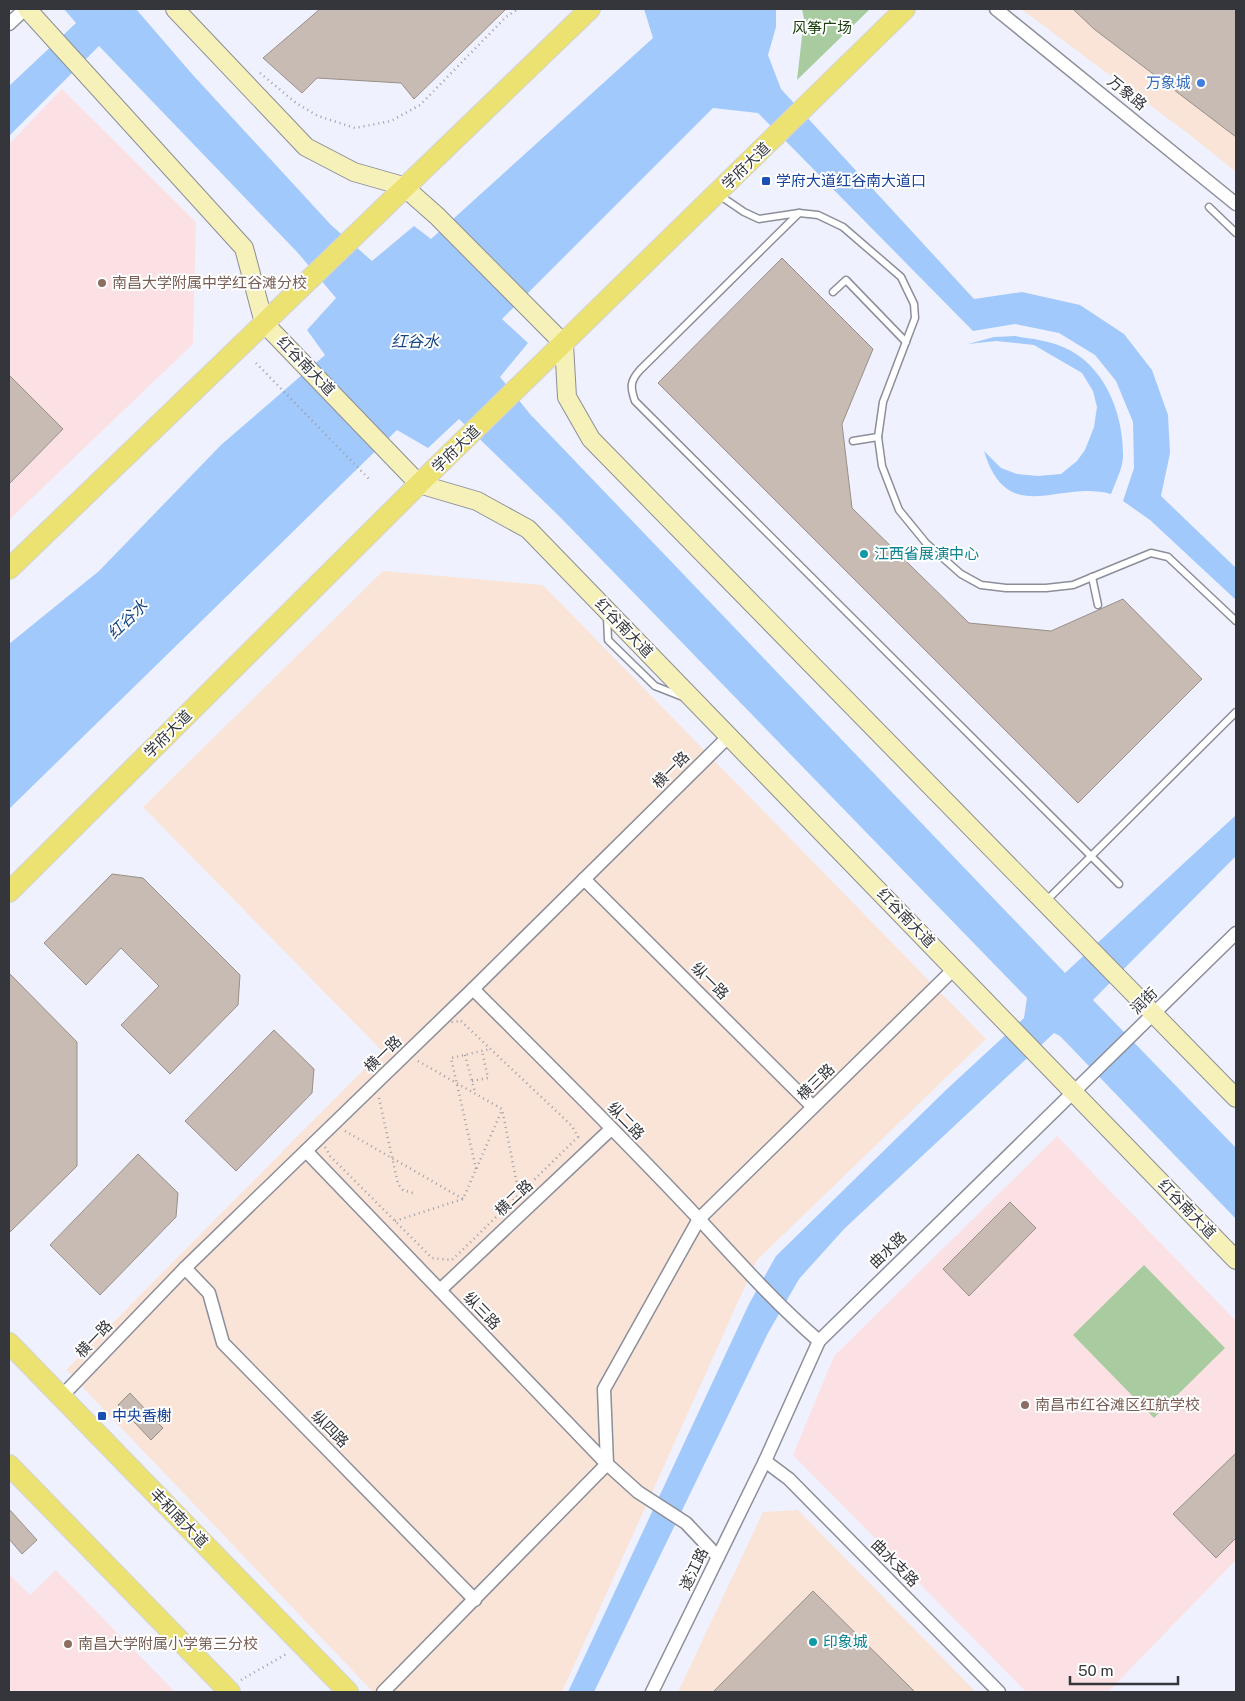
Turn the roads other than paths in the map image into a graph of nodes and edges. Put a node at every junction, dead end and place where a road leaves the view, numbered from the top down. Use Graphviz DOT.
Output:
graph roads {
  1 [pos="26,9"];
  2 [pos="175,9"];
  3 [pos="590,9"];
  4 [pos="905,9"];
  5 [pos="996,9"];
  6 [pos="9,24"];
  7 [pos="403,186"];
  8 [pos="718,194"];
  9 [pos="1236,204"];
  10 [pos="1210,206"];
  11 [pos="799,213"];
  12 [pos="1236,233"];
  13 [pos="833,292"];
  14 [pos="264,323"];
  15 [pos="906,342"];
  16 [pos="564,344"];
  17 [pos="878,436"];
  18 [pos="853,441"];
  19 [pos="419,484"];
  20 [pos="9,569"];
  21 [pos="1092,577"];
  22 [pos="1098,605"];
  23 [pos="1236,620"];
  24 [pos="1236,712"];
  25 [pos="729,736"];
  26 [pos="1091,856"];
  27 [pos="584,879"];
  28 [pos="1118,884"];
  29 [pos="9,892"];
  30 [pos="1045,902"];
  31 [pos="1236,933"];
  32 [pos="955,968"];
  33 [pos="473,989"];
  34 [pos="1154,1015"];
  35 [pos="1075,1090"];
  36 [pos="1236,1098"];
  37 [pos="813,1107"];
  38 [pos="611,1130"];
  39 [pos="306,1151"];
  40 [pos="699,1219"];
  41 [pos="1236,1260"];
  42 [pos="185,1268"];
  43 [pos="440,1290"];
  44 [pos="819,1341"];
  45 [pos="11,1347"];
  46 [pos="61,1397"];
  47 [pos="765,1461"];
  48 [pos="607,1464"];
  49 [pos="9,1465"];
  50 [pos="718,1556"];
  51 [pos="475,1600"];
  52 [pos="223,1688"];
  53 [pos="348,1692"];
  54 [pos="383,1692"];
  55 [pos="652,1692"];
  56 [pos="999,1692"];
  1 -- 6 [label="street"];
  1 -- 14 [label="main road, 红谷南大道"];
  2 -- 7 [label="main road"];
  3 -- 7 [label="main road"];
  4 -- 8 [label="main road, 学府大道"];
  5 -- 9 [label="street, 万象路"];
  7 -- 14 [label="main road"];
  7 -- 16 [label="main road"];
  8 -- 11 [label="lane"];
  8 -- 16 [label="main road, 学府大道"];
  10 -- 12 [label="lane"];
  11 -- 15 [label="lane"];
  11 -- 26 [label="lane"];
  13 -- 15 [label="lane"];
  14 -- 19 [label="main road, 红谷南大道"];
  14 -- 20 [label="main road"];
  15 -- 17 [label="lane"];
  16 -- 19 [label="main road, 学府大道"];
  16 -- 30 [label="main road"];
  17 -- 18 [label="lane"];
  17 -- 21 [label="lane"];
  19 -- 25 [label="main road, 红谷南大道"];
  19 -- 29 [label="main road, 学府大道"];
  21 -- 22 [label="lane"];
  21 -- 23 [label="lane"];
  24 -- 26 [label="lane"];
  25 -- 27 [label="street, 横一路"];
  25 -- 32 [label="main road, 红谷南大道"];
  26 -- 28 [label="lane"];
  26 -- 30 [label="lane"];
  27 -- 33 [label="street, 横一路"];
  27 -- 37 [label="street, 纵一路"];
  30 -- 34 [label="main road"];
  31 -- 34 [label="street, 润街"];
  32 -- 35 [label="main road, 红谷南大道"];
  32 -- 37 [label="street, 横三路"];
  33 -- 38 [label="street, 纵二路"];
  33 -- 39 [label="street, 横一路"];
  34 -- 35 [label="street, 润街"];
  34 -- 36 [label="main road"];
  35 -- 41 [label="main road, 红谷南大道"];
  35 -- 44 [label="street, 曲水路"];
  37 -- 40 [label="street, 横三路"];
  38 -- 40 [label="street, 纵二路"];
  38 -- 43 [label="street, 横二路"];
  39 -- 42 [label="street, 横一路"];
  39 -- 43 [label="street, 纵三路"];
  40 -- 44 [label="street, 纵二路"];
  40 -- 48 [label="street, 横三路"];
  42 -- 46 [label="street, 横一路"];
  42 -- 51 [label="street, 纵四路"];
  43 -- 48 [label="street, 纵三路"];
  44 -- 47 [label="street, 曲水路"];
  45 -- 46 [label="main road, 丰和南大道"];
  46 -- 53 [label="main road, 丰和南大道"];
  47 -- 50 [label="street, 遂江路"];
  47 -- 56 [label="street, 曲水支路"];
  48 -- 50 [label="street, 纵三路"];
  48 -- 51 [label="street"];
  49 -- 52 [label="main road"];
  50 -- 55 [label="street, 遂江路"];
  51 -- 54 [label="street"];
}
